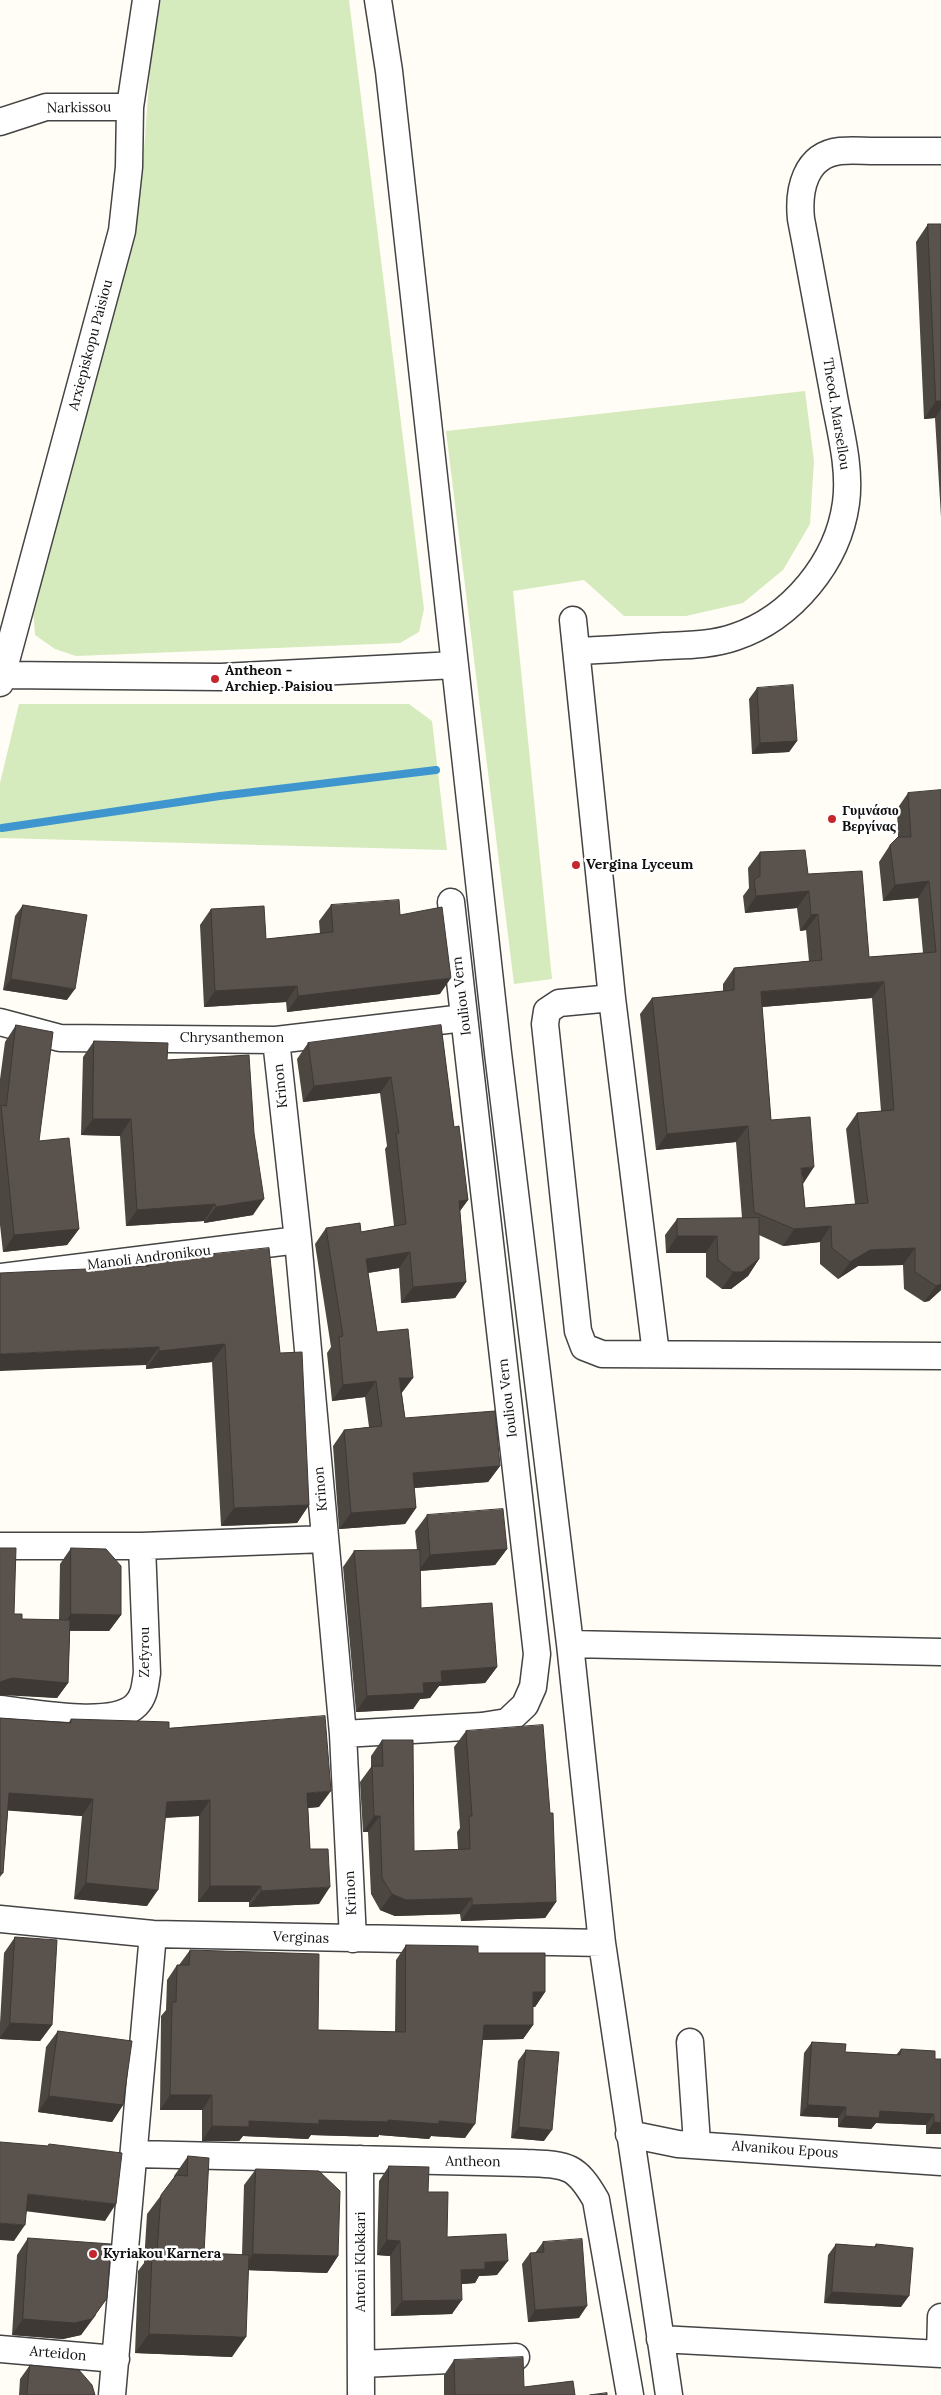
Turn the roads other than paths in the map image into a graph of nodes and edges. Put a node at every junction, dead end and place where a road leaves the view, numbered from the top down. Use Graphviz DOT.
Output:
graph roads {
  1 [pos="146,0"];
  2 [pos="378,0"];
  3 [pos="386,0"];
  4 [pos="389,71"];
  5 [pos="130,108"];
  6 [pos="0,122"];
  7 [pos="941,151"];
  8 [pos="573,620"];
  9 [pos="577,651"];
  10 [pos="455,665"];
  11 [pos="1,679"];
  12 [pos="450,902"];
  13 [pos="612,998"];
  14 [pos="464,1018"];
  15 [pos="0,1022"];
  16 [pos="276,1040"];
  17 [pos="298,1240"];
  18 [pos="0,1277"];
  19 [pos="656,1354"];
  20 [pos="941,1356"];
  21 [pos="325,1539"];
  22 [pos="0,1546"];
  23 [pos="142,1546"];
  24 [pos="570,1644"];
  25 [pos="941,1652"];
  26 [pos="0,1709"];
  27 [pos="343,1734"];
  28 [pos="0,1919"];
  29 [pos="153,1934"];
  30 [pos="353,1939"];
  31 [pos="602,1943"];
  32 [pos="690,2042"];
  33 [pos="629,2134"];
  34 [pos="697,2143"];
  35 [pos="135,2154"];
  36 [pos="360,2159"];
  37 [pos="941,2162"];
  38 [pos="941,2317"];
  39 [pos="660,2339"];
  40 [pos="0,2349"];
  41 [pos="940,2354"];
  42 [pos="516,2357"];
  43 [pos="116,2359"];
  44 [pos="362,2364"];
  45 [pos="112,2395"];
  46 [pos="361,2395"];
  47 [pos="630,2395"];
  48 [pos="669,2395"];
  1 -- 5 [label="street, Arxiepiskopu Paisiou"];
  2 -- 4 [label="street"];
  3 -- 4 [label="street"];
  4 -- 10 [label="street"];
  5 -- 6 [label="street, Narkissou"];
  5 -- 11 [label="street, Arxiepiskopu Paisiou"];
  7 -- 9 [label="street, Theod. Marsellou"];
  8 -- 9 [label="street"];
  9 -- 13 [label="street"];
  10 -- 11 [label="street"];
  10 -- 24 [label="street"];
  12 -- 14 [label="street, Iouliou Vern"];
  13 -- 19 [label="street"];
  13 -- 19 [label="street"];
  14 -- 16 [label="street, Chrysanthemon"];
  14 -- 27 [label="street, Iouliou Vern"];
  15 -- 16 [label="street, Chrysanthemon"];
  16 -- 17 [label="street, Krinon"];
  17 -- 18 [label="street, Manoli Andronikou"];
  17 -- 21 [label="street, Krinon"];
  19 -- 20 [label="street"];
  21 -- 23 [label="street"];
  21 -- 27 [label="street, Krinon"];
  22 -- 23 [label="street"];
  23 -- 26 [label="street, Zefyrou"];
  24 -- 25 [label="street"];
  24 -- 31 [label="street"];
  27 -- 30 [label="street, Krinon"];
  28 -- 29 [label="street, Verginas"];
  29 -- 30 [label="street, Verginas"];
  29 -- 35 [label="street"];
  30 -- 31 [label="street, Verginas"];
  31 -- 33 [label="street"];
  32 -- 34 [label="street"];
  33 -- 34 [label="street, Alvanikou Epous"];
  33 -- 39 [label="street"];
  34 -- 37 [label="street, Alvanikou Epous"];
  35 -- 36 [label="street, Antheon"];
  35 -- 43 [label="street"];
  36 -- 44 [label="street, Antoni Klokkari"];
  36 -- 47 [label="street, Antheon"];
  38 -- 41 [label="street"];
  39 -- 41 [label="street"];
  39 -- 48 [label="street"];
  40 -- 43 [label="street, Arteidon"];
  42 -- 44 [label="street"];
  43 -- 45 [label="street"];
  44 -- 46 [label="street, Antoni Klokkari"];
}
